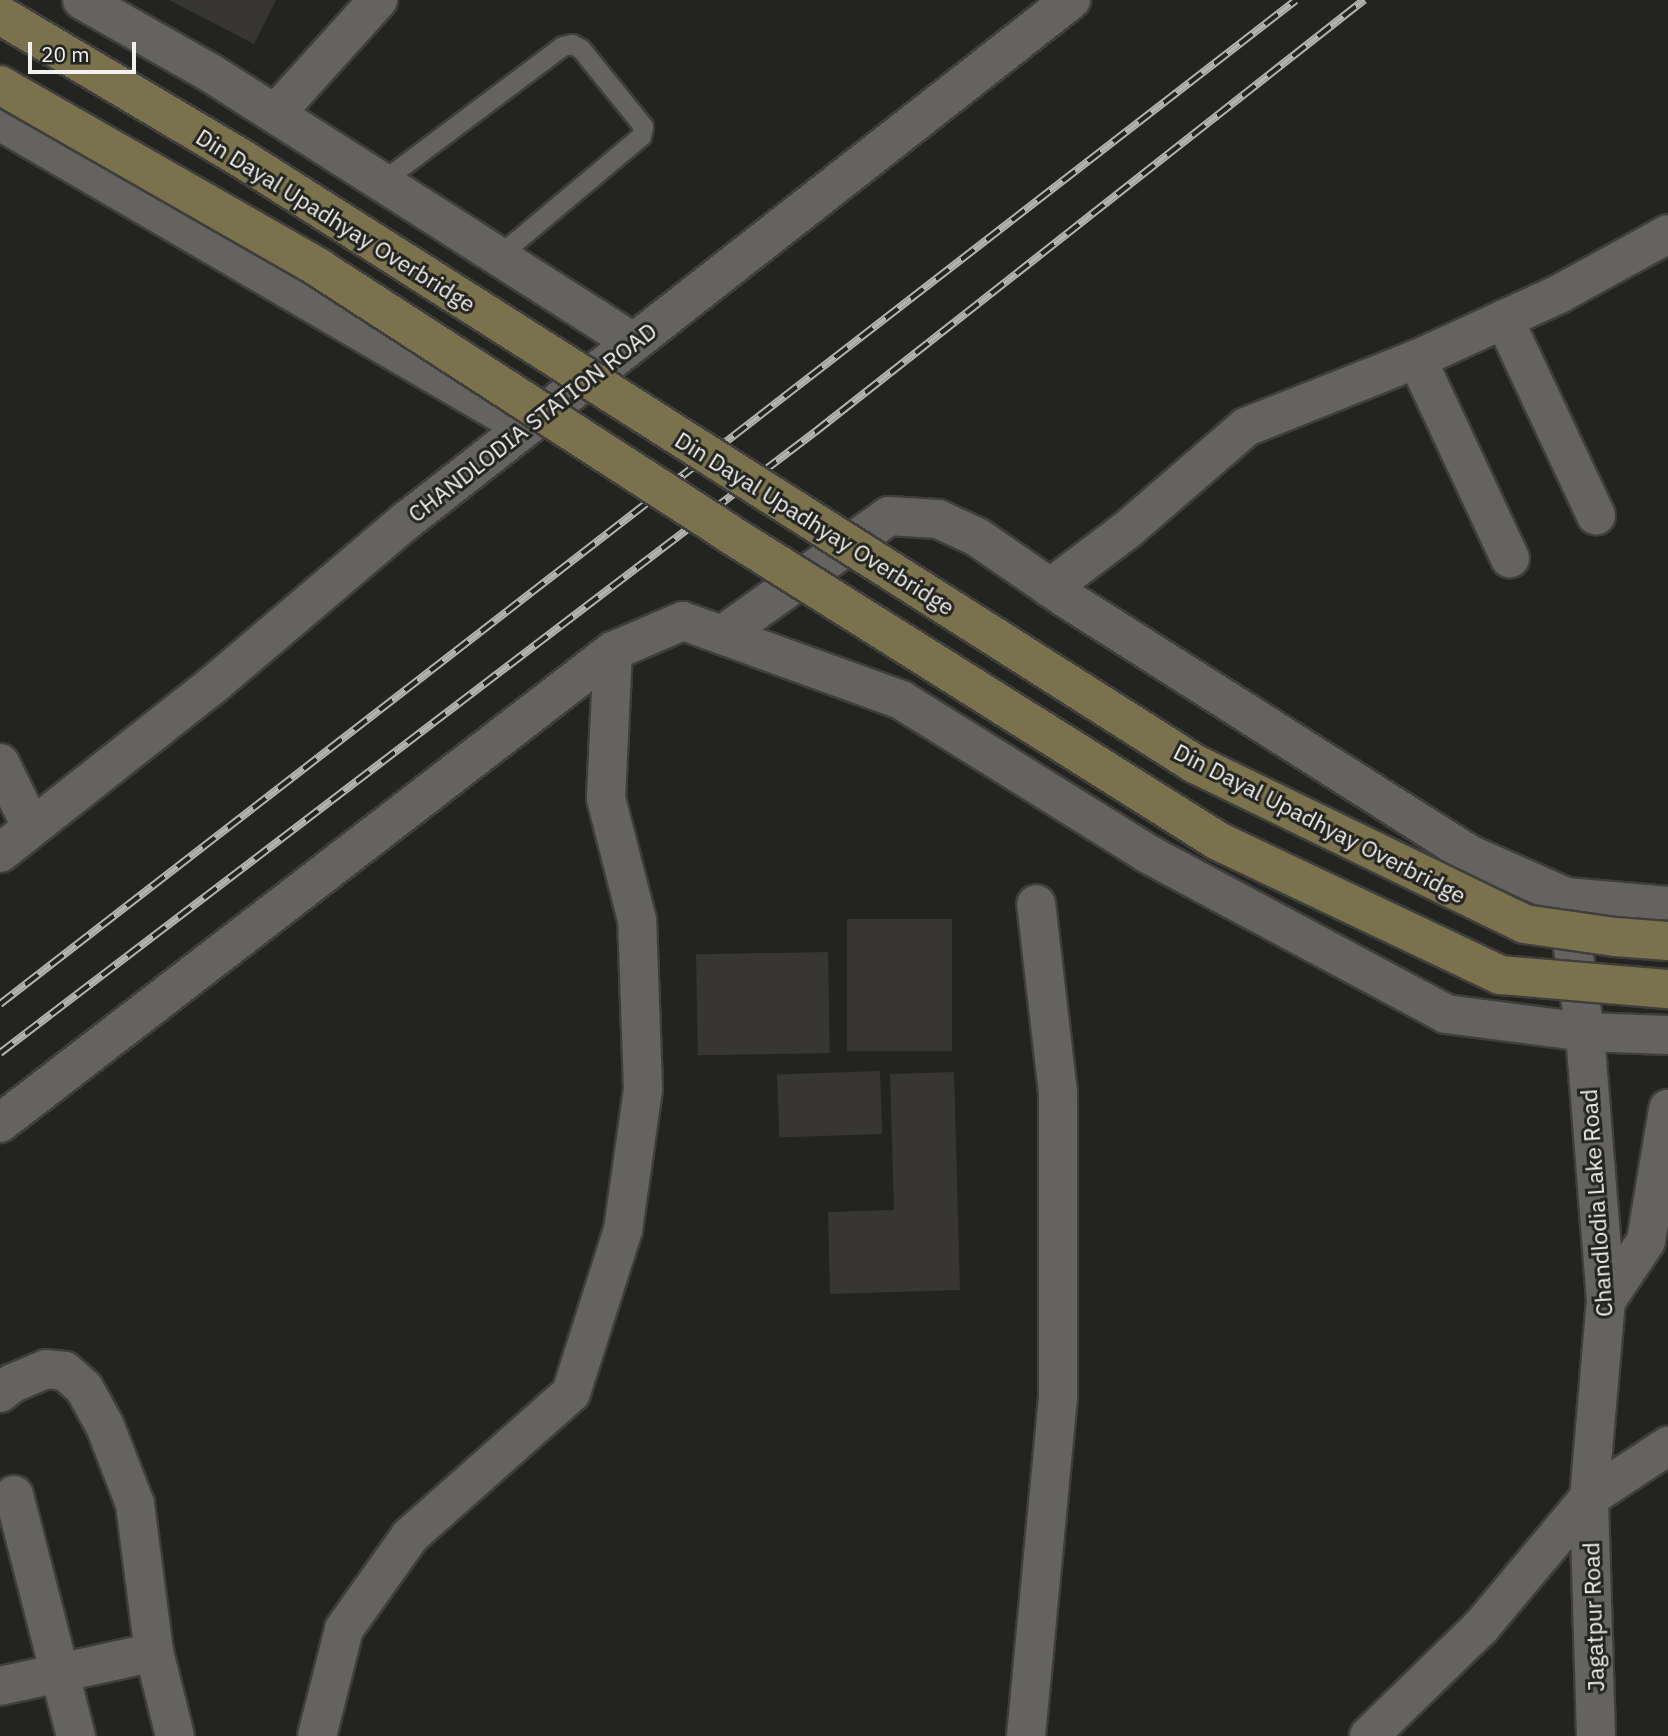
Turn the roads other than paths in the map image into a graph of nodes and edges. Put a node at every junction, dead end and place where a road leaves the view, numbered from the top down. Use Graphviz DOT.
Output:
graph roads {
  1 [pos="82,0"];
  2 [pos="1071,0"];
  3 [pos="370,2"];
  4 [pos="0,15"];
  5 [pos="0,85"];
  6 [pos="275,114"];
  7 [pos="0,121"];
  8 [pos="381,182"];
  9 [pos="1668,234"];
  10 [pos="498,256"];
  11 [pos="1504,319"];
  12 [pos="633,342"];
  13 [pos="1417,359"];
  14 [pos="525,428"];
  15 [pos="1597,515"];
  16 [pos="1510,558"];
  17 [pos="1050,587"];
  18 [pos="722,635"];
  19 [pos="613,651"];
  20 [pos="0,763"];
  21 [pos="32,828"];
  22 [pos="0,853"];
  23 [pos="1566,897"];
  24 [pos="1036,904"];
  25 [pos="1668,906"];
  26 [pos="1668,941"];
  27 [pos="1668,989"];
  28 [pos="1585,1032"];
  29 [pos="1668,1035"];
  30 [pos="1668,1109"];
  31 [pos="0,1124"];
  32 [pos="1606,1301"];
  33 [pos="0,1394"];
  34 [pos="1668,1446"];
  35 [pos="14,1495"];
  36 [pos="1589,1498"];
  37 [pos="154,1652"];
  38 [pos="61,1672"];
  39 [pos="0,1686"];
  40 [pos="76,1736"];
  41 [pos="175,1736"];
  42 [pos="317,1736"];
  43 [pos="1026,1736"];
  44 [pos="1369,1736"];
  45 [pos="1596,1736"];
  1 -- 6 [label="street"];
  2 -- 12 [label="street, CHANDLODIA STATION ROAD"];
  3 -- 6 [label="street"];
  4 -- 26 [label="main road, Din Dayal Upadhyay Overbridge, bridge"];
  5 -- 27 [label="main road, bridge"];
  6 -- 8 [label="street"];
  7 -- 14 [label="street"];
  8 -- 10 [label="street"];
  8 -- 10 [label="lane"];
  9 -- 11 [label="street"];
  10 -- 12 [label="street"];
  11 -- 13 [label="street"];
  11 -- 15 [label="street"];
  12 -- 14 [label="street, CHANDLODIA STATION ROAD"];
  13 -- 16 [label="street"];
  13 -- 17 [label="street"];
  14 -- 21 [label="street, CHANDLODIA STATION ROAD"];
  17 -- 18 [label="street"];
  17 -- 23 [label="street"];
  18 -- 19 [label="street"];
  18 -- 28 [label="street"];
  19 -- 31 [label="street"];
  19 -- 42 [label="street"];
  20 -- 21 [label="street"];
  21 -- 22 [label="street, CHANDLODIA STATION ROAD"];
  23 -- 25 [label="street"];
  23 -- 28 [label="street, Chandlodia Lake Road"];
  24 -- 43 [label="street"];
  28 -- 29 [label="street"];
  28 -- 32 [label="street, Chandlodia Lake Road"];
  30 -- 32 [label="street"];
  32 -- 36 [label="street, Chandlodia Lake Road"];
  33 -- 37 [label="street"];
  34 -- 36 [label="street"];
  35 -- 38 [label="street"];
  36 -- 44 [label="street"];
  36 -- 45 [label="street, Jagatpur Road"];
  37 -- 38 [label="street"];
  37 -- 41 [label="street"];
  38 -- 39 [label="street"];
  38 -- 40 [label="street"];
}
